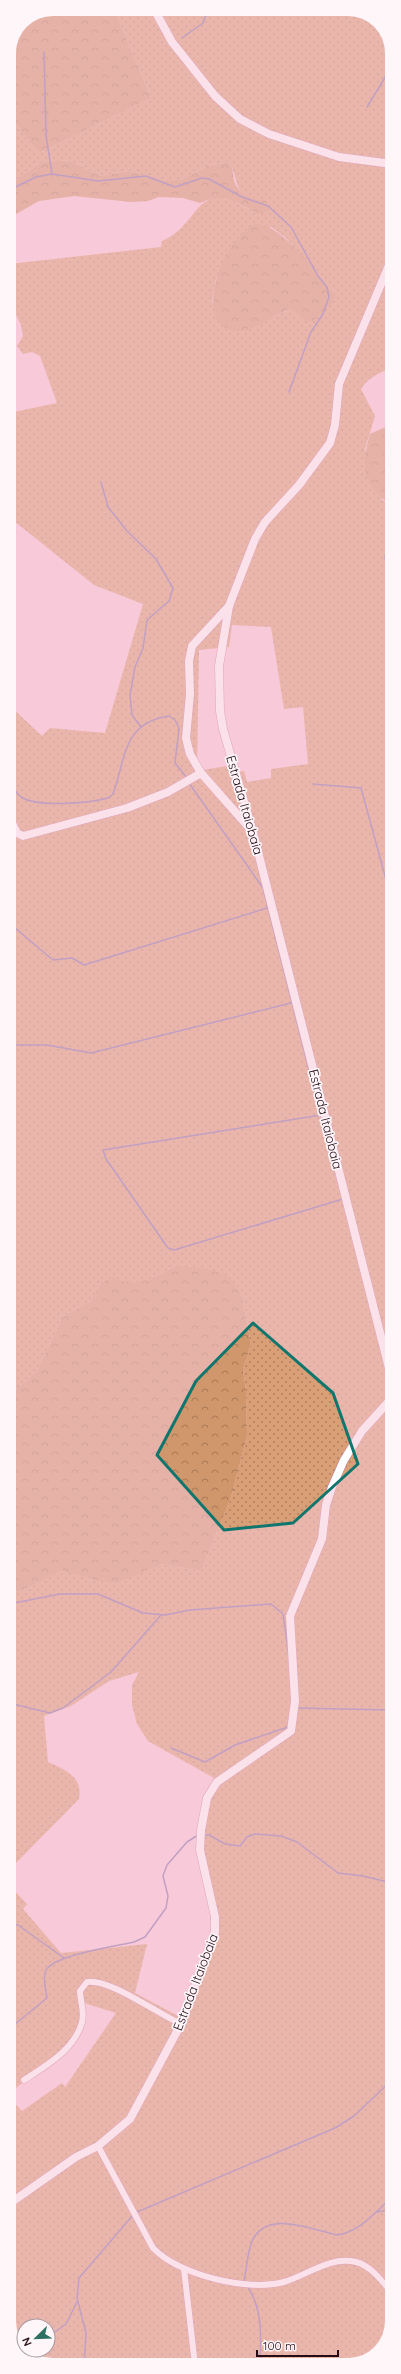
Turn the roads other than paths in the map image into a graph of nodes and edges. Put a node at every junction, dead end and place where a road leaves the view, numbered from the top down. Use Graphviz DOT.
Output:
graph roads {
  1 [pos="157,16"];
  2 [pos="385,163"];
  3 [pos="385,275"];
  4 [pos="229,606"];
  5 [pos="201,773"];
  6 [pos="16,831"];
  7 [pos="253,832"];
  8 [pos="385,1352"];
  9 [pos="385,1406"];
  10 [pos="181,2024"];
  11 [pos="24,2080"];
  12 [pos="98,2146"];
  13 [pos="16,2199"];
  14 [pos="184,2269"];
  15 [pos="385,2285"];
  16 [pos="194,2358"];
  1 -- 2 [label="street"];
  3 -- 4 [label="street, Estrada Itaiobaia"];
  4 -- 5 [label="street"];
  4 -- 7 [label="street, Estrada Itaiobaia"];
  5 -- 6 [label="street"];
  5 -- 7 [label="street"];
  7 -- 8 [label="street, Estrada Itaiobaia"];
  9 -- 10 [label="street, Estrada Itaiobaia"];
  10 -- 11 [label="street"];
  10 -- 12 [label="street, Estrada Itaiobaia"];
  12 -- 13 [label="street, Estrada Itaiobaia"];
  12 -- 14 [label="street"];
  14 -- 15 [label="street"];
  14 -- 16 [label="street"];
}
